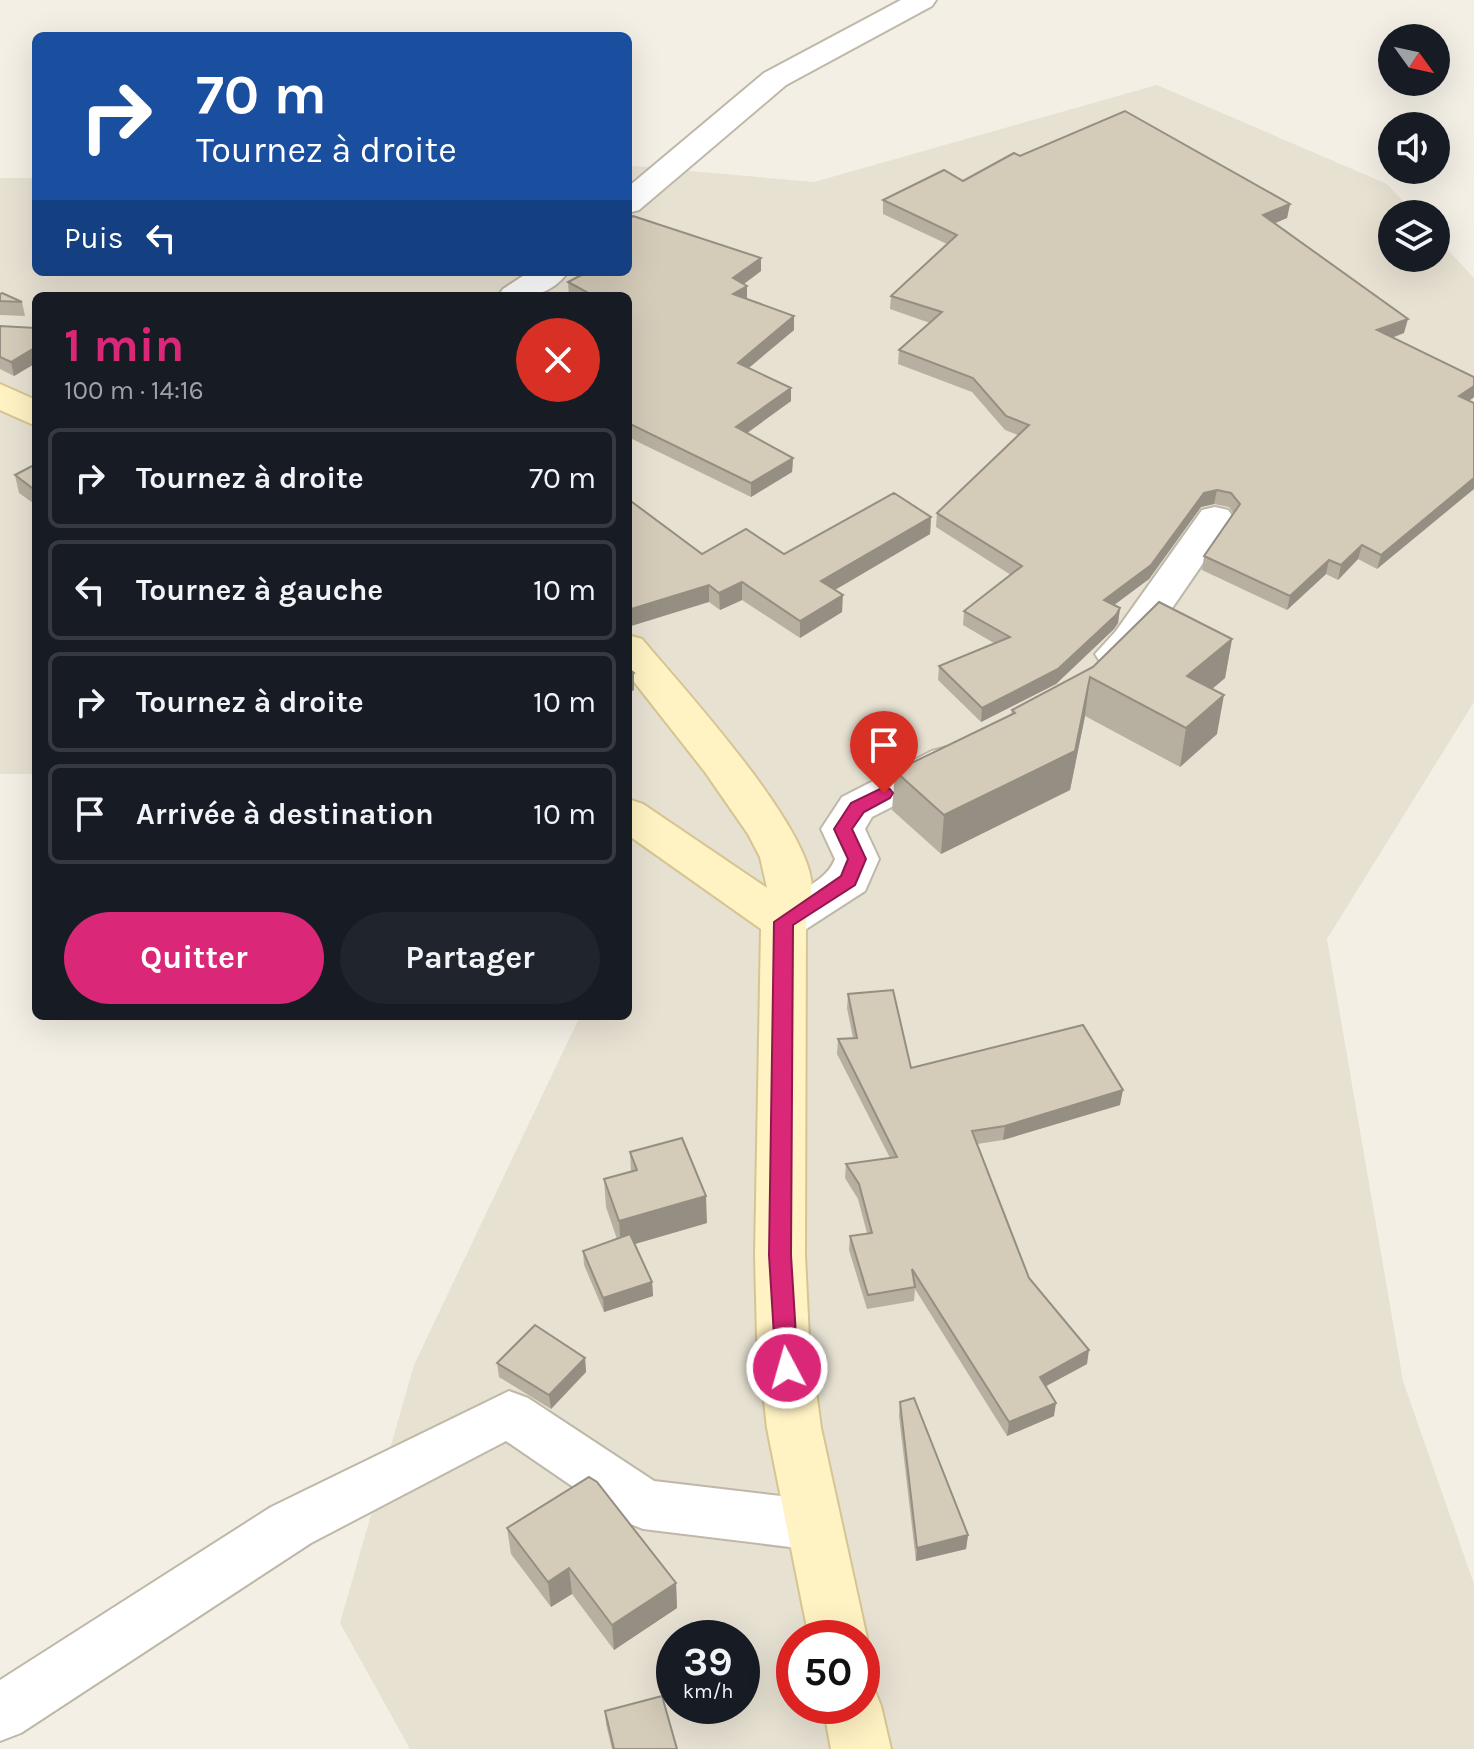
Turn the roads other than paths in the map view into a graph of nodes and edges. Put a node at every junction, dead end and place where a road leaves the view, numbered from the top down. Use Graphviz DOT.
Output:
graph roads {
  1 [pos="922,0"];
  2 [pos="632,200"];
  3 [pos="545,276"];
  4 [pos="521,292"];
  5 [pos="0,395"];
  6 [pos="32,413"];
  7 [pos="1215,518"];
  8 [pos="632,653"];
  9 [pos="1091,677"];
  10 [pos="978,744"];
  11 [pos="632,817"];
  12 [pos="784,922"];
  13 [pos="814,1525"];
  14 [pos="834,1620"];
  15 [pos="0,1713"];
  16 [pos="856,1724"];
  17 [pos="861,1749"];
  1 -- 2 [label="street"];
  3 -- 4 [label="street"];
  5 -- 6 [label="main road"];
  7 -- 9 [label="street"];
  8 -- 12 [label="main road"];
  10 -- 12 [label="street"];
  11 -- 12 [label="main road"];
  12 -- 13 [label="main road"];
  13 -- 14 [label="main road"];
  13 -- 15 [label="street"];
  16 -- 17 [label="main road"];
}
